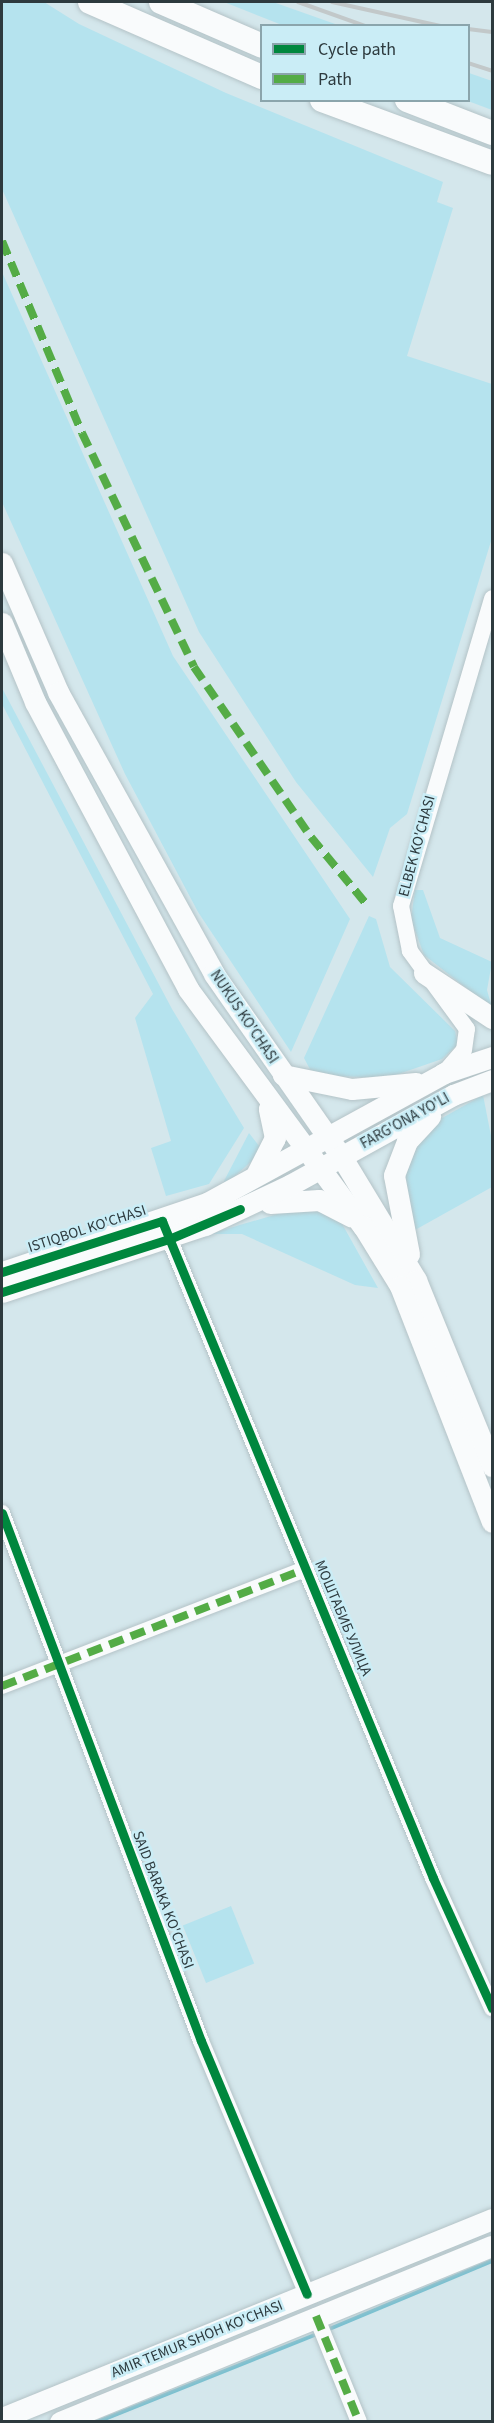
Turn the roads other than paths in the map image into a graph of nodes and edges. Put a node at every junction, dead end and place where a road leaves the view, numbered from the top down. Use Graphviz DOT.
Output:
graph roads {
  1 [pos="90,2"];
  2 [pos="161,2"];
  3 [pos="260,46"];
  4 [pos="260,77"];
  5 [pos="327,102"];
  6 [pos="412,102"];
  7 [pos="492,133"];
  8 [pos="492,163"];
  9 [pos="2,563"];
  10 [pos="492,598"];
  11 [pos="2,623"];
  12 [pos="424,972"];
  13 [pos="492,1018"];
  14 [pos="492,1057"];
  15 [pos="283,1075"];
  16 [pos="436,1078"];
  17 [pos="492,1080"];
  18 [pos="261,1092"];
  19 [pos="453,1095"];
  20 [pos="327,1136"];
  21 [pos="305,1149"];
  22 [pos="341,1156"];
  23 [pos="320,1168"];
  24 [pos="244,1185"];
  25 [pos="240,1209"];
  26 [pos="363,1226"];
  27 [pos="166,1230"];
  28 [pos="2,1272"];
  29 [pos="416,1280"];
  30 [pos="2,1292"];
  31 [pos="492,1466"];
  32 [pos="2,1513"];
  33 [pos="492,1522"];
  34 [pos="306,1569"];
  35 [pos="56,1664"];
  36 [pos="2,1686"];
  37 [pos="492,2008"];
  38 [pos="492,2219"];
  39 [pos="492,2246"];
  40 [pos="308,2294"];
  41 [pos="316,2316"];
  42 [pos="2,2418"];
  43 [pos="60,2421"];
  44 [pos="359,2421"];
  1 -- 4 [label="highway"];
  2 -- 3 [label="highway"];
  5 -- 8 [label="highway"];
  6 -- 7 [label="highway"];
  9 -- 15 [label="main road, NUKUS KO'CHASI"];
  10 -- 12 [label="street, ELBEK KO'CHASI"];
  11 -- 18 [label="main road, NUKUS KO'CHASI"];
  12 -- 13 [label="main road"];
  12 -- 16 [label="street, ELBEK KO'CHASI"];
  14 -- 16 [label="main road, FARG'ONA YO'LI"];
  15 -- 16 [label="main road"];
  15 -- 20 [label="main road, NUKUS KO'CHASI"];
  16 -- 20 [label="main road, FARG'ONA YO'LI"];
  17 -- 19 [label="main road, FARG'ONA YO'LI"];
  18 -- 21 [label="main road, NUKUS KO'CHASI"];
  18 -- 24 [label="main road"];
  19 -- 22 [label="main road, FARG'ONA YO'LI"];
  19 -- 29 [label="main road"];
  20 -- 21 [label="main road, ISTIQBOL KO'CHASI"];
  20 -- 22 [label="main road, NUKUS KO'CHASI"];
  21 -- 23 [label="main road, NUKUS KO'CHASI"];
  21 -- 24 [label="main road, ISTIQBOL KO'CHASI"];
  22 -- 23 [label="main road, FARG'ONA YO'LI"];
  22 -- 29 [label="main road, NUKUS KO'CHASI"];
  23 -- 25 [label="main road, ISTIQBOL KO'CHASI"];
  23 -- 26 [label="main road, NUKUS KO'CHASI"];
  24 -- 27 [label="main road, ISTIQBOL KO'CHASI"];
  25 -- 26 [label="main road"];
  25 -- 27 [label="main road, ISTIQBOL KO'CHASI"];
  26 -- 33 [label="main road, NUKUS KO'CHASI"];
  27 -- 28 [label="main road, ISTIQBOL KO'CHASI"];
  27 -- 30 [label="main road, ISTIQBOL KO'CHASI"];
  27 -- 34 [label="street, МОШТАБИБ УЛИЦА"];
  29 -- 31 [label="main road, NUKUS KO'CHASI"];
  32 -- 35 [label="street, SAID BARAKA KO'CHASI"];
  34 -- 35 [label="street"];
  34 -- 37 [label="street, МОШТАБИБ УЛИЦА"];
  35 -- 36 [label="street"];
  35 -- 40 [label="street, SAID BARAKA KO'CHASI"];
  38 -- 40 [label="main road, AMIR TEMUR SHOH KO'CHASI"];
  39 -- 41 [label="main road, AMIR TEMUR SHOH KO'CHASI"];
  40 -- 41 [label="main road, SAID BARAKA KO'CHASI"];
  40 -- 42 [label="main road, AMIR TEMUR SHOH KO'CHASI"];
  41 -- 43 [label="main road, AMIR TEMUR SHOH KO'CHASI"];
  41 -- 44 [label="street, SAID BARAKA KO'CHASI"];
}
